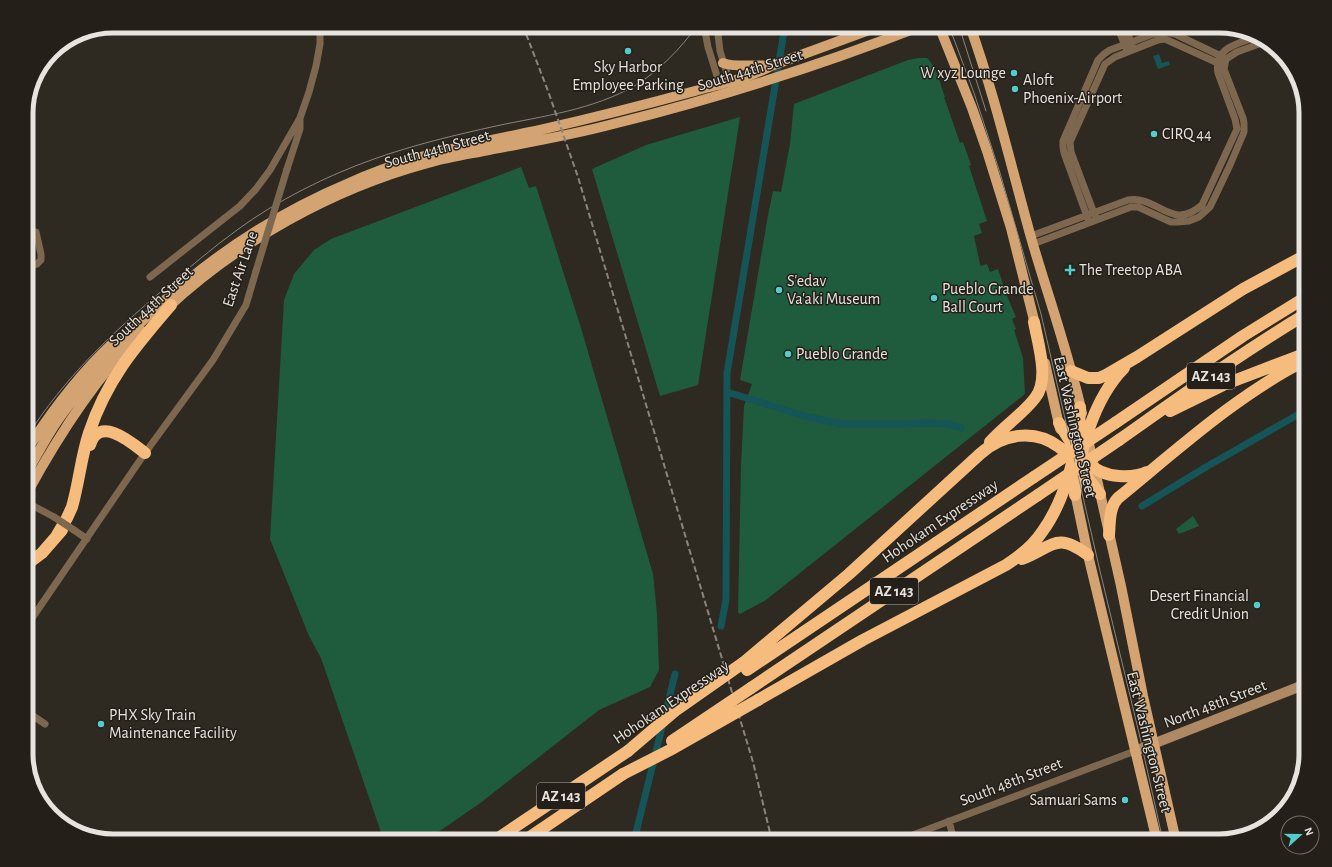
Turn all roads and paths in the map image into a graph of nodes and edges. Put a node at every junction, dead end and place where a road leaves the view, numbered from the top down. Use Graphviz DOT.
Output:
graph roads {
  1 [pos="320,33"];
  2 [pos="705,33"];
  3 [pos="718,33"];
  4 [pos="861,33"];
  5 [pos="902,33"];
  6 [pos="942,33"];
  7 [pos="972,33"];
  8 [pos="1121,33"];
  9 [pos="1126,33"];
  10 [pos="1250,39"];
  11 [pos="1259,44"];
  12 [pos="1129,47"];
  13 [pos="1222,61"];
  14 [pos="723,63"];
  15 [pos="770,66"];
  16 [pos="730,81"];
  17 [pos="719,84"];
  18 [pos="733,92"];
  19 [pos="723,95"];
  20 [pos="300,118"];
  21 [pos="1092,217"];
  22 [pos="36,232"];
  23 [pos="1032,240"];
  24 [pos="1299,259"];
  25 [pos="33,265"];
  26 [pos="150,277"];
  27 [pos="1299,301"];
  28 [pos="166,304"];
  29 [pos="1299,319"];
  30 [pos="1034,322"];
  31 [pos="1299,356"];
  32 [pos="1137,357"];
  33 [pos="1299,364"];
  34 [pos="1071,371"];
  35 [pos="1080,406"];
  36 [pos="1059,423"];
  37 [pos="1087,437"];
  38 [pos="1118,440"];
  39 [pos="33,441"];
  40 [pos="145,453"];
  41 [pos="980,454"];
  42 [pos="1074,459"];
  43 [pos="33,462"];
  44 [pos="1153,468"];
  45 [pos="1094,469"];
  46 [pos="33,483"];
  47 [pos="1100,494"];
  48 [pos="1075,495"];
  49 [pos="33,506"];
  50 [pos="57,535"];
  51 [pos="1109,536"];
  52 [pos="87,539"];
  53 [pos="1088,555"];
  54 [pos="33,560"];
  55 [pos="1006,565"];
  56 [pos="33,617"];
  57 [pos="745,666"];
  58 [pos="1299,687"];
  59 [pos="33,716"];
  60 [pos="45,724"];
  61 [pos="1153,744"];
  62 [pos="1135,751"];
  63 [pos="623,774"];
  64 [pos="949,821"];
  65 [pos="504,834"];
  66 [pos="534,834"];
  67 [pos="915,834"];
  68 [pos="952,834"];
  69 [pos="1155,834"];
  70 [pos="1174,834"];
  1 -- 20 [label="street, East Air Lane"];
  2 -- 17 [label="street"];
  3 -- 14 [label="street"];
  4 -- 15 [label="main road, South 44th Street"];
  5 -- 18 [label="main road, South 44th Street"];
  6 -- 30 [label="main road, East Washington Street"];
  7 -- 23 [label="main road, East Washington Street"];
  8 -- 12 [label="street"];
  9 -- 12 [label="street"];
  10 -- 13 [label="street"];
  11 -- 13 [label="street"];
  12 -- 13 [label="street"];
  12 -- 21 [label="street"];
  13 -- 21 [label="street"];
  14 -- 15 [label="main road"];
  14 -- 16 [label="street"];
  15 -- 16 [label="main road, South 44th Street"];
  16 -- 17 [label="main road, South 44th Street"];
  16 -- 18 [label="street"];
  17 -- 19 [label="street"];
  17 -- 28 [label="main road, South 44th Street"];
  18 -- 19 [label="main road, South 44th Street"];
  19 -- 28 [label="main road, South 44th Street"];
  20 -- 26 [label="street, East Air Lane"];
  20 -- 40 [label="street, East Air Lane, bridge"];
  21 -- 23 [label="street"];
  22 -- 25 [label="street"];
  23 -- 34 [label="main road, East Washington Street"];
  24 -- 32 [label="highway"];
  27 -- 57 [label="highway, Hohokam Expressway / AZ 143, bridge"];
  28 -- 39 [label="main road"];
  28 -- 43 [label="main road, South 44th Street"];
  28 -- 46 [label="main road, South 44th Street"];
  28 -- 50 [label="highway"];
  29 -- 38 [label="highway, Hohokam Expressway / AZ 143"];
  30 -- 36 [label="main road, East Washington Street"];
  30 -- 41 [label="highway"];
  31 -- 38 [label="highway"];
  32 -- 34 [label="highway"];
  32 -- 37 [label="highway"];
  33 -- 44 [label="highway"];
  34 -- 35 [label="main road, East Washington Street"];
  35 -- 37 [label="main road, East Washington Street"];
  35 -- 42 [label="highway"];
  36 -- 42 [label="highway"];
  37 -- 42 [label="highway"];
  37 -- 45 [label="main road, East Washington Street"];
  38 -- 63 [label="highway, Hohokam Expressway / AZ 143, bridge"];
  40 -- 50 [label="highway"];
  40 -- 52 [label="street, East Air Lane"];
  41 -- 42 [label="highway"];
  41 -- 57 [label="highway"];
  42 -- 45 [label="highway"];
  42 -- 47 [label="highway"];
  42 -- 48 [label="highway"];
  42 -- 55 [label="highway"];
  44 -- 45 [label="highway"];
  44 -- 51 [label="highway"];
  45 -- 47 [label="main road, East Washington Street"];
  47 -- 51 [label="main road, East Washington Street"];
  48 -- 53 [label="main road, East Washington Street"];
  49 -- 52 [label="street, bridge"];
  50 -- 54 [label="highway"];
  51 -- 61 [label="main road, East Washington Street"];
  52 -- 56 [label="street, East Air Lane"];
  53 -- 55 [label="highway"];
  53 -- 62 [label="main road, East Washington Street"];
  55 -- 63 [label="highway, bridge"];
  57 -- 65 [label="highway, Hohokam Expressway / AZ 143, bridge"];
  58 -- 61 [label="street, North 48th Street"];
  59 -- 60 [label="street"];
  61 -- 62 [label="street, North 48th Street"];
  61 -- 70 [label="main road, East Washington Street"];
  62 -- 64 [label="street, South 48th Street"];
  62 -- 69 [label="main road, East Washington Street"];
  63 -- 66 [label="highway, Hohokam Expressway / AZ 143"];
  64 -- 67 [label="street, South 48th Street"];
  64 -- 68 [label="street"];
}
